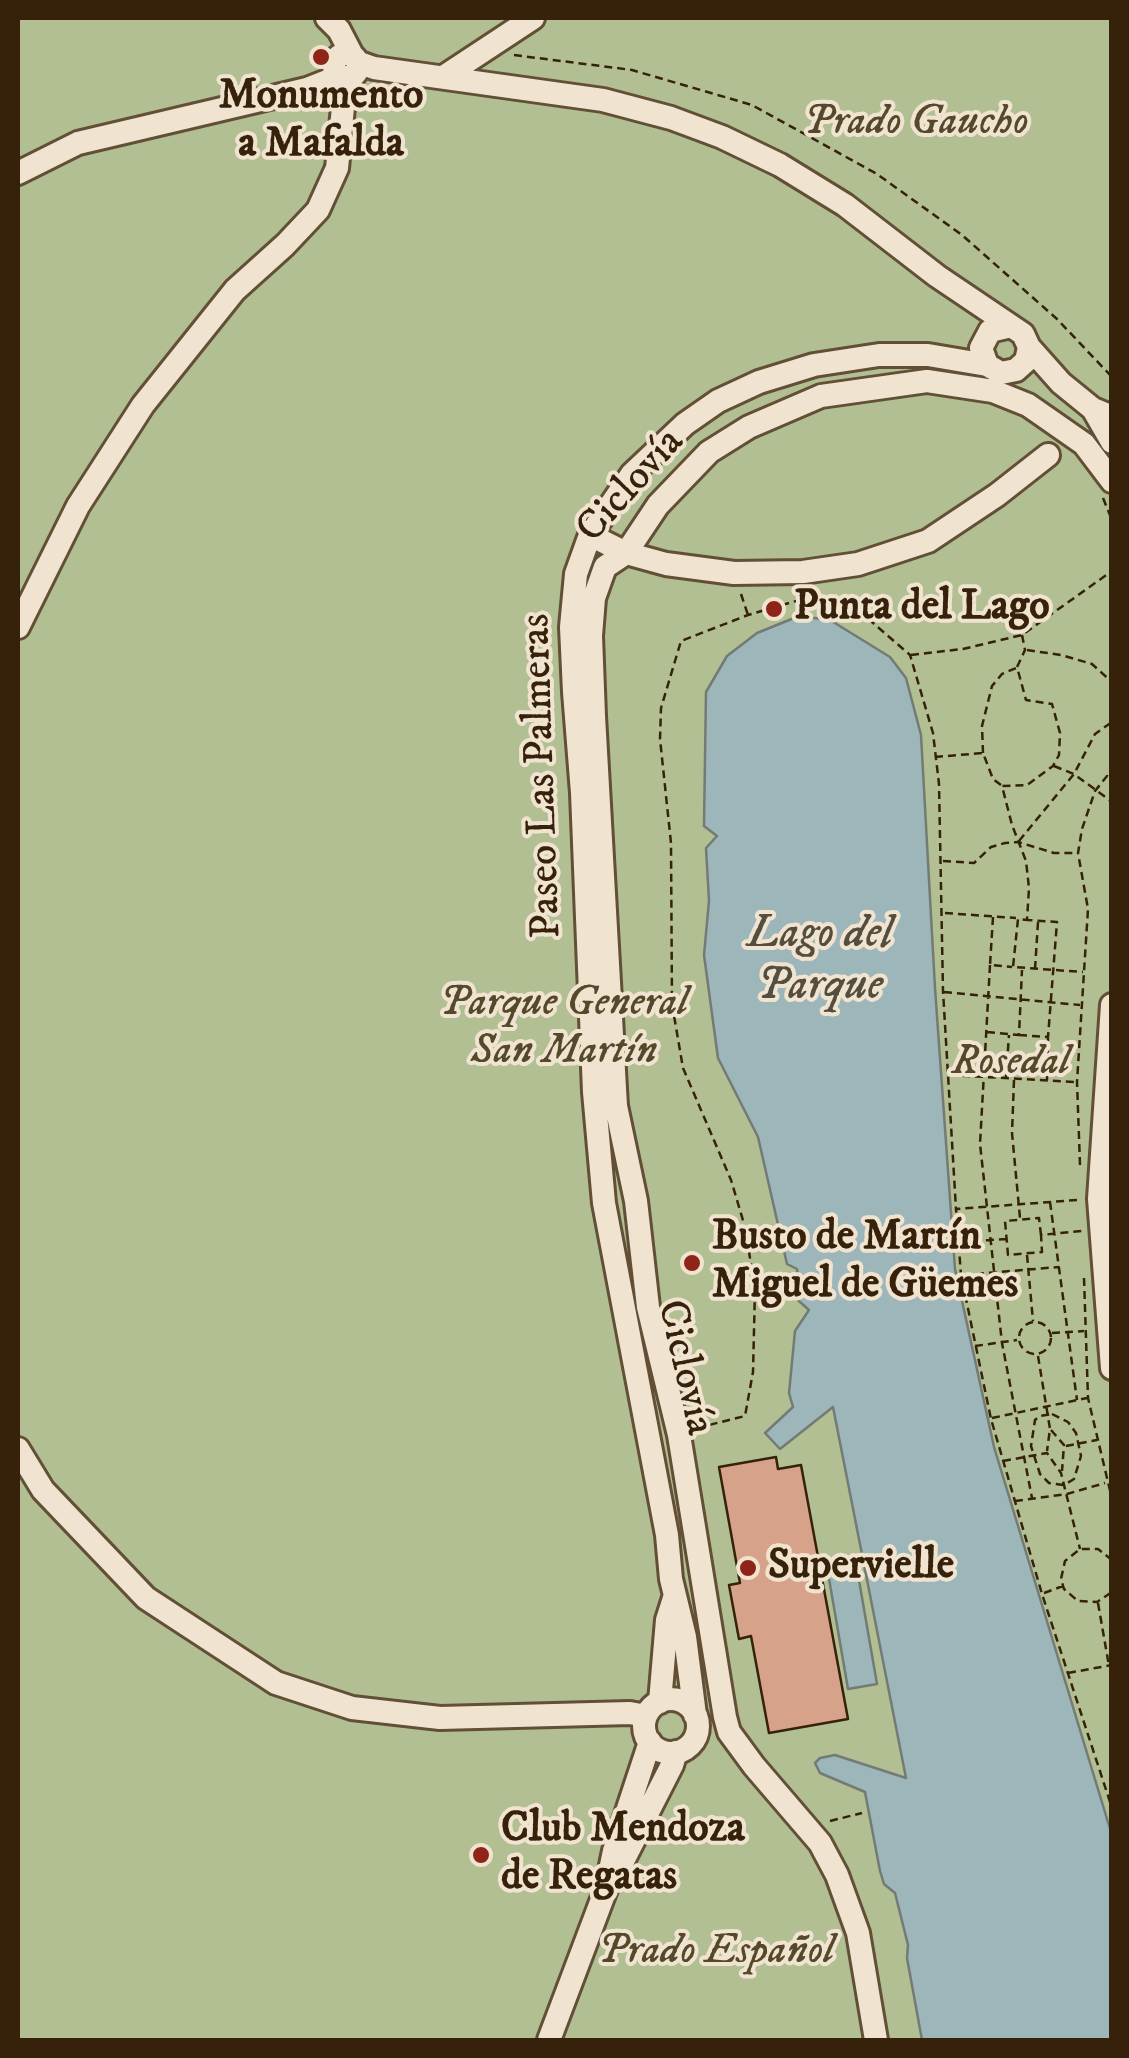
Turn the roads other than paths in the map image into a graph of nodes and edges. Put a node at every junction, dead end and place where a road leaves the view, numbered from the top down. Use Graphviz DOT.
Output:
graph roads {
  1 [pos="534,18"];
  2 [pos="333,24"];
  3 [pos="350,67"];
  4 [pos="445,76"];
  5 [pos="18,173"];
  6 [pos="937,276"];
  7 [pos="1010,326"];
  8 [pos="985,337"];
  9 [pos="1029,347"];
  10 [pos="928,355"];
  11 [pos="988,365"];
  12 [pos="1016,370"];
  13 [pos="1061,383"];
  14 [pos="1102,413"];
  15 [pos="1112,442"];
  16 [pos="1048,455"];
  17 [pos="1107,472"];
  18 [pos="590,535"];
  19 [pos="626,554"];
  20 [pos="18,627"];
  21 [pos="1112,1005"];
  22 [pos="1112,1368"];
  23 [pos="18,1449"];
  24 [pos="667,1535"];
  25 [pos="674,1598"];
  26 [pos="685,1637"];
  27 [pos="653,1709"];
  28 [pos="695,1715"];
  29 [pos="650,1742"];
  30 [pos="676,1752"];
  31 [pos="606,1889"];
  32 [pos="549,2040"];
  33 [pos="876,2040"];
  1 -- 4 [label="street"];
  2 -- 3 [label="street"];
  3 -- 4 [label="street"];
  3 -- 5 [label="street"];
  3 -- 20 [label="street"];
  4 -- 6 [label="street"];
  6 -- 7 [label="street"];
  6 -- 8 [label="street"];
  7 -- 8 [label="street"];
  7 -- 9 [label="street"];
  8 -- 10 [label="street"];
  8 -- 11 [label="street"];
  9 -- 12 [label="street"];
  9 -- 13 [label="street"];
  10 -- 11 [label="street"];
  10 -- 18 [label="street, Paseo Las Palmeras"];
  11 -- 12 [label="street"];
  12 -- 13 [label="street"];
  13 -- 14 [label="street"];
  14 -- 15 [label="street"];
  16 -- 19 [label="street"];
  17 -- 19 [label="street"];
  18 -- 19 [label="street"];
  18 -- 24 [label="street, Paseo Las Palmeras"];
  19 -- 33 [label="street"];
  21 -- 22 [label="street"];
  23 -- 27 [label="street"];
  24 -- 25 [label="street"];
  24 -- 26 [label="street"];
  25 -- 26 [label="street"];
  25 -- 27 [label="street"];
  26 -- 28 [label="street"];
  27 -- 28 [label="street"];
  27 -- 29 [label="street"];
  28 -- 30 [label="street"];
  29 -- 30 [label="street"];
  29 -- 31 [label="street"];
  30 -- 31 [label="street"];
  31 -- 32 [label="street"];
}
